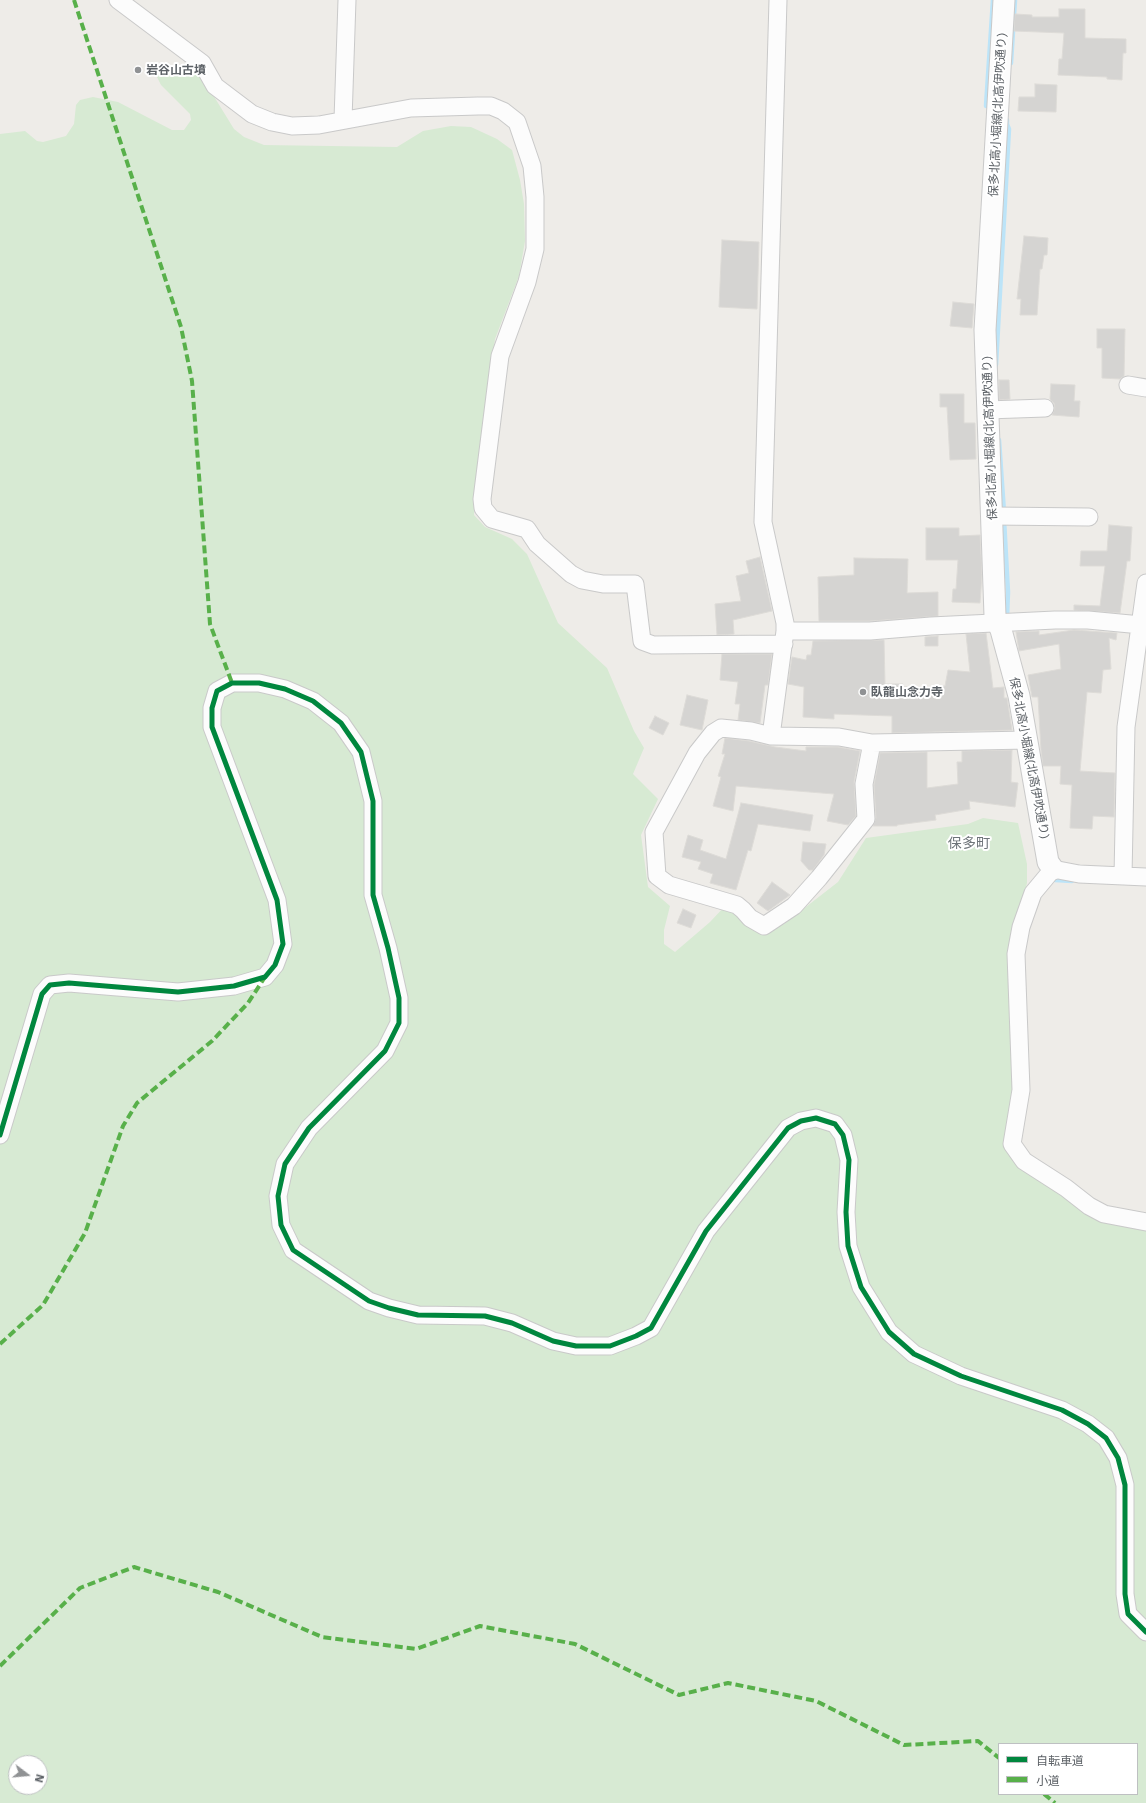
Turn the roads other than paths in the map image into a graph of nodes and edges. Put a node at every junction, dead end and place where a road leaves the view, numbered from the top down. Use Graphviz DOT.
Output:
graph roads {
  1 [pos="118,0"];
  2 [pos="347,0"];
  3 [pos="778,0"];
  4 [pos="1004,0"];
  5 [pos="343,120"];
  6 [pos="1128,385"];
  7 [pos="1146,388"];
  8 [pos="1045,408"];
  9 [pos="987,410"];
  10 [pos="1000,516"];
  11 [pos="1089,517"];
  12 [pos="1146,583"];
  13 [pos="997,622"];
  14 [pos="1141,625"];
  15 [pos="784,637"];
  16 [pos="770,736"];
  17 [pos="1020,740"];
  18 [pos="872,743"];
  19 [pos="1050,873"];
  20 [pos="1123,876"];
  21 [pos="1146,877"];
  22 [pos="0,1135"];
  23 [pos="1146,1222"];
  24 [pos="1146,1632"];
  1 -- 5 [label="street"];
  2 -- 5 [label="street"];
  3 -- 15 [label="street"];
  4 -- 9 [label="street, 保多北高小堀線(北高伊吹通り)"];
  5 -- 15 [label="street"];
  6 -- 7 [label="street"];
  8 -- 9 [label="street"];
  9 -- 10 [label="street, 保多北高小堀線(北高伊吹通り)"];
  10 -- 11 [label="street"];
  10 -- 13 [label="street, 保多北高小堀線(北高伊吹通り)"];
  12 -- 14 [label="street"];
  13 -- 14 [label="street"];
  13 -- 15 [label="street"];
  13 -- 17 [label="street, 保多北高小堀線(北高伊吹通り)"];
  14 -- 20 [label="street"];
  15 -- 16 [label="street"];
  16 -- 18 [label="street"];
  16 -- 18 [label="street"];
  17 -- 18 [label="street"];
  17 -- 19 [label="street, 保多北高小堀線(北高伊吹通り)"];
  19 -- 20 [label="street"];
  19 -- 23 [label="street"];
  20 -- 21 [label="street"];
  22 -- 24 [label="street"];
}
